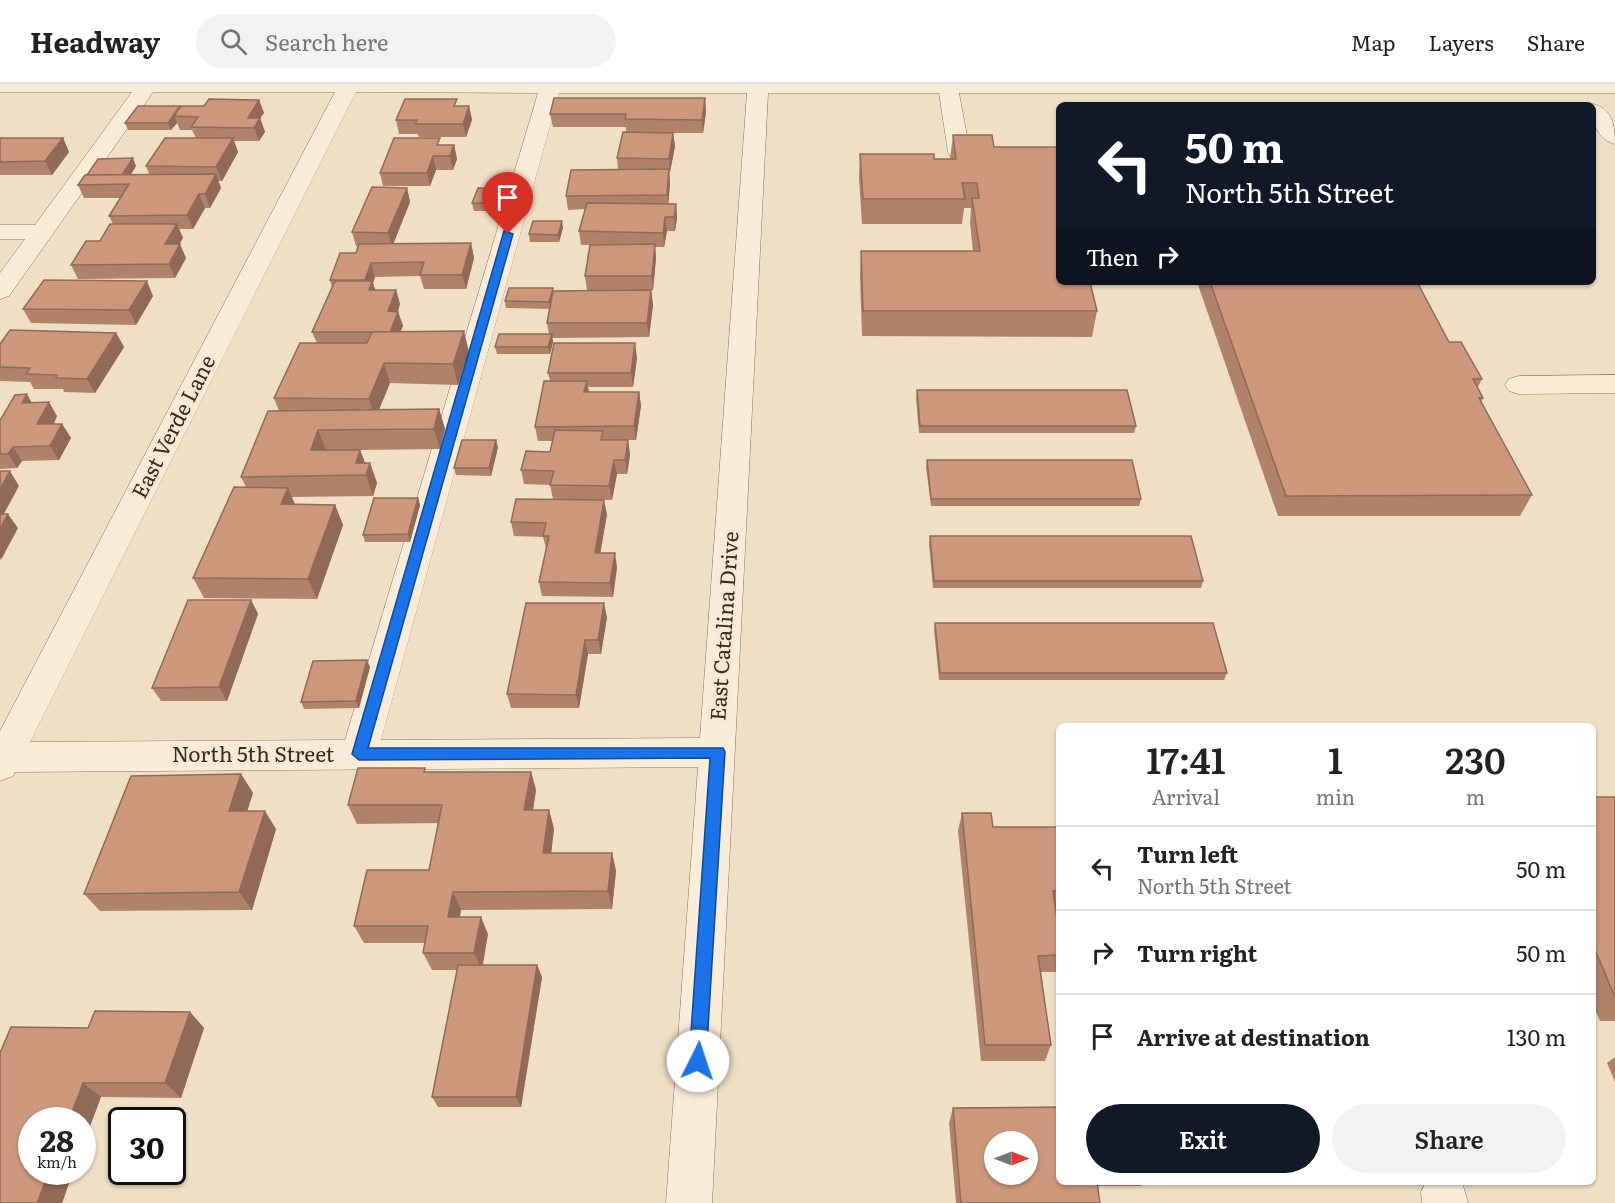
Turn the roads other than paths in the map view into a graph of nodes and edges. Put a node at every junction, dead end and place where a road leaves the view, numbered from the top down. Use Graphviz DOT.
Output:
graph roads {
  1 [pos="1573,85"];
  2 [pos="0,86"];
  3 [pos="147,86"];
  4 [pos="757,86"];
  5 [pos="348,87"];
  6 [pos="550,87"];
  7 [pos="948,87"];
  8 [pos="1615,87"];
  9 [pos="1356,96"];
  10 [pos="1587,102"];
  11 [pos="1596,114"];
  12 [pos="1615,137"];
  13 [pos="959,152"];
  14 [pos="0,232"];
  15 [pos="42,232"];
  16 [pos="4,279"];
  17 [pos="1615,384"];
  18 [pos="1519,385"];
  19 [pos="717,752"];
  20 [pos="359,754"];
  21 [pos="2,762"];
  22 [pos="688,1203"];
  1 -- 8 [label="street"];
  1 -- 9 [label="street"];
  1 -- 10 [label="street"];
  2 -- 3 [label="street"];
  3 -- 5 [label="street"];
  3 -- 15 [label="street"];
  4 -- 6 [label="street"];
  4 -- 7 [label="street"];
  4 -- 19 [label="street, East Catalina Drive"];
  5 -- 6 [label="street"];
  5 -- 21 [label="street, East Verde Lane"];
  6 -- 20 [label="street"];
  7 -- 9 [label="street"];
  7 -- 13 [label="street"];
  11 -- 12 [label="street"];
  14 -- 15 [label="street"];
  15 -- 16 [label="street"];
  17 -- 18 [label="street"];
  19 -- 20 [label="street, North 5th Street"];
  19 -- 22 [label="street, East Catalina Drive"];
  20 -- 21 [label="street, North 5th Street"];
}
